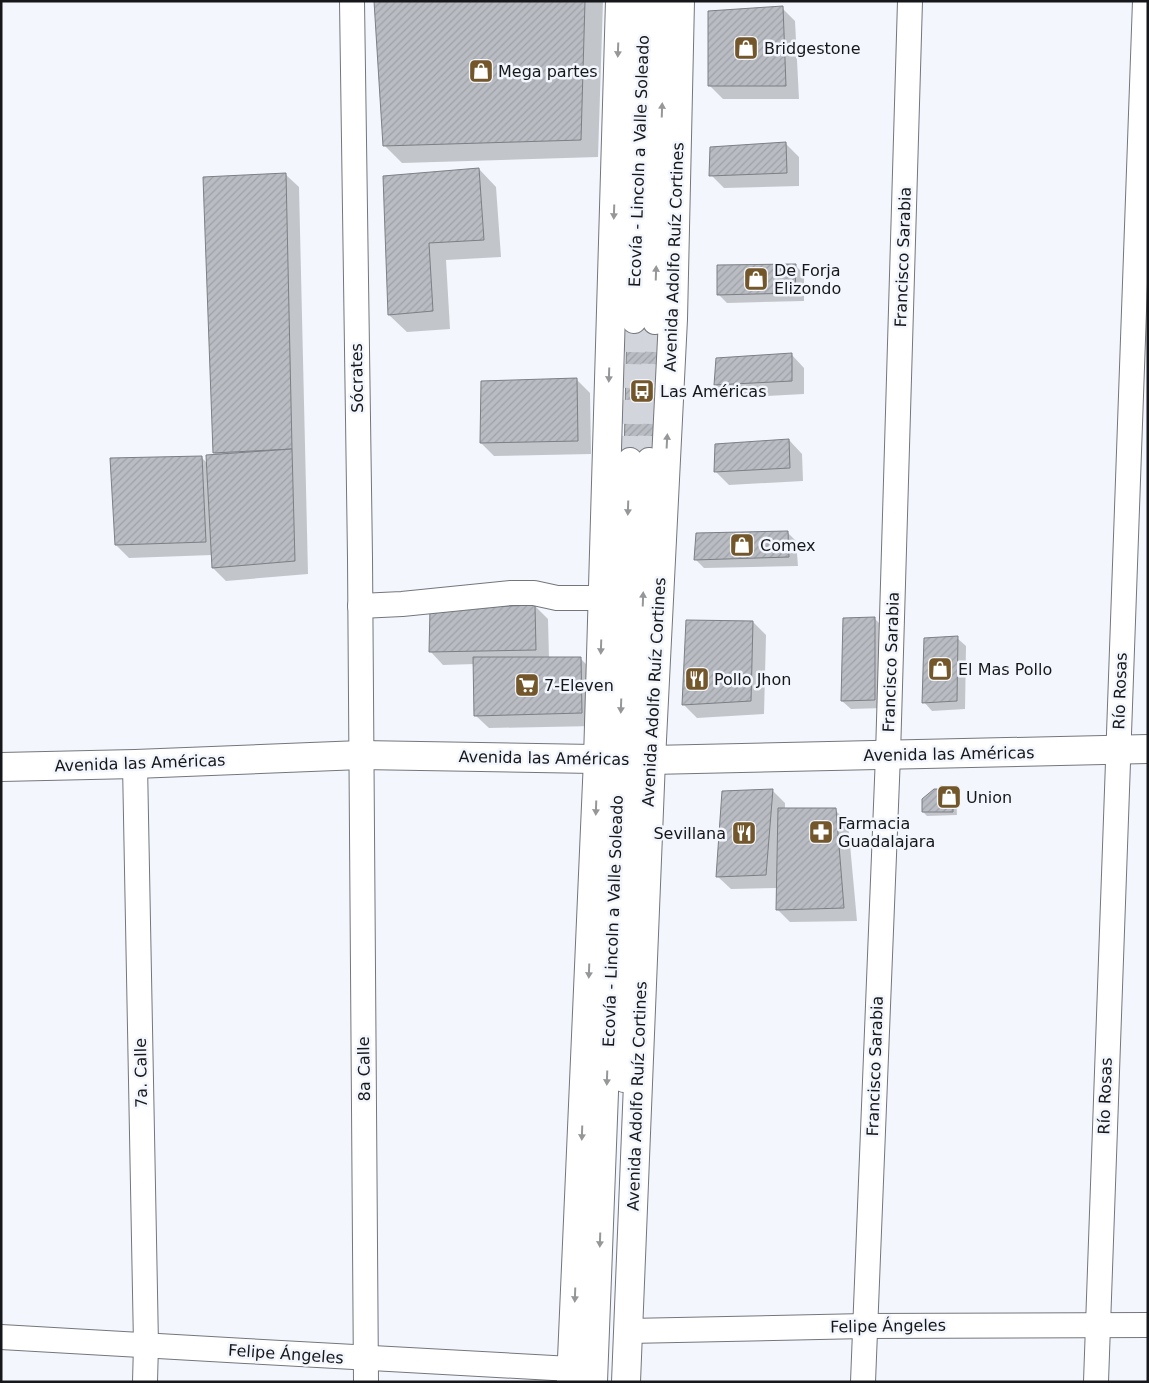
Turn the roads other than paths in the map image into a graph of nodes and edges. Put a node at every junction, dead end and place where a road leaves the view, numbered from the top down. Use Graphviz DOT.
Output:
graph roads {
  1 [pos="352,1"];
  2 [pos="620,1"];
  3 [pos="645,1"];
  4 [pos="665,1"];
  5 [pos="680,1"];
  6 [pos="910,1"];
  7 [pos="1145,1"];
  8 [pos="640,460"];
  9 [pos="603,598"];
  10 [pos="360,606"];
  11 [pos="1118,749"];
  12 [pos="1148,749"];
  13 [pos="362,755"];
  14 [pos="888,755"];
  15 [pos="626,760"];
  16 [pos="135,764"];
  17 [pos="1,767"];
  18 [pos="1097,1325"];
  19 [pos="1148,1325"];
  20 [pos="865,1326"];
  21 [pos="628,1331"];
  22 [pos="1,1337"];
  23 [pos="146,1344"];
  24 [pos="367,1370"];
  25 [pos="571,1376"];
  26 [pos="145,1382"];
  27 [pos="595,1382"];
  28 [pos="613,1382"];
  29 [pos="626,1382"];
  30 [pos="863,1382"];
  31 [pos="1096,1382"];
  1 -- 10 [label="street, Sócrates"];
  2 -- 9 [label="main road, Avenida Adolfo Ruíz Cortines, one-way"];
  3 -- 4 [label="street, Ecovía - Lincoln a Valle Soleado, one-way"];
  15 -- 5 [label="main road, Avenida Adolfo Ruíz Cortines, one-way"];
  6 -- 14 [label="street, Francisco Sarabia"];
  7 -- 11 [label="street, Río Rosas"];
  8 -- 15 [label="street, Ecovía - Lincoln a Valle Soleado"];
  9 -- 10 [label="street"];
  9 -- 15 [label="main road, Avenida Adolfo Ruíz Cortines, one-way"];
  10 -- 13 [label="street, Sócrates"];
  11 -- 12 [label="main road, Avenida las Américas"];
  11 -- 14 [label="main road, Avenida las Américas"];
  11 -- 18 [label="street, Río Rosas"];
  13 -- 15 [label="main road, Avenida las Américas"];
  13 -- 16 [label="main road, Avenida las Américas"];
  13 -- 24 [label="street, 8a Calle"];
  14 -- 15 [label="main road, Avenida las Américas"];
  14 -- 20 [label="street, Francisco Sarabia"];
  15 -- 21 [label="main road, Avenida Adolfo Ruíz Cortines"];
  15 -- 25 [label="main road, Avenida Adolfo Ruíz Cortines, one-way"];
  15 -- 27 [label="street, Ecovía - Lincoln a Valle Soleado, one-way"];
  15 -- 28 [label="street"];
  16 -- 17 [label="main road, Avenida las Américas"];
  16 -- 23 [label="street, 7a. Calle"];
  18 -- 19 [label="street, Felipe Ángeles"];
  18 -- 20 [label="street, Felipe Ángeles"];
  18 -- 31 [label="street, Río Rosas"];
  20 -- 21 [label="street, Felipe Ángeles"];
  20 -- 30 [label="street, Francisco Sarabia"];
  21 -- 29 [label="main road, Avenida Adolfo Ruíz Cortines"];
  22 -- 23 [label="street, Felipe Ángeles"];
  23 -- 24 [label="street, Felipe Ángeles"];
  23 -- 26 [label="street, 7a. Calle"];
  24 -- 25 [label="street, Felipe Ángeles"];
}
